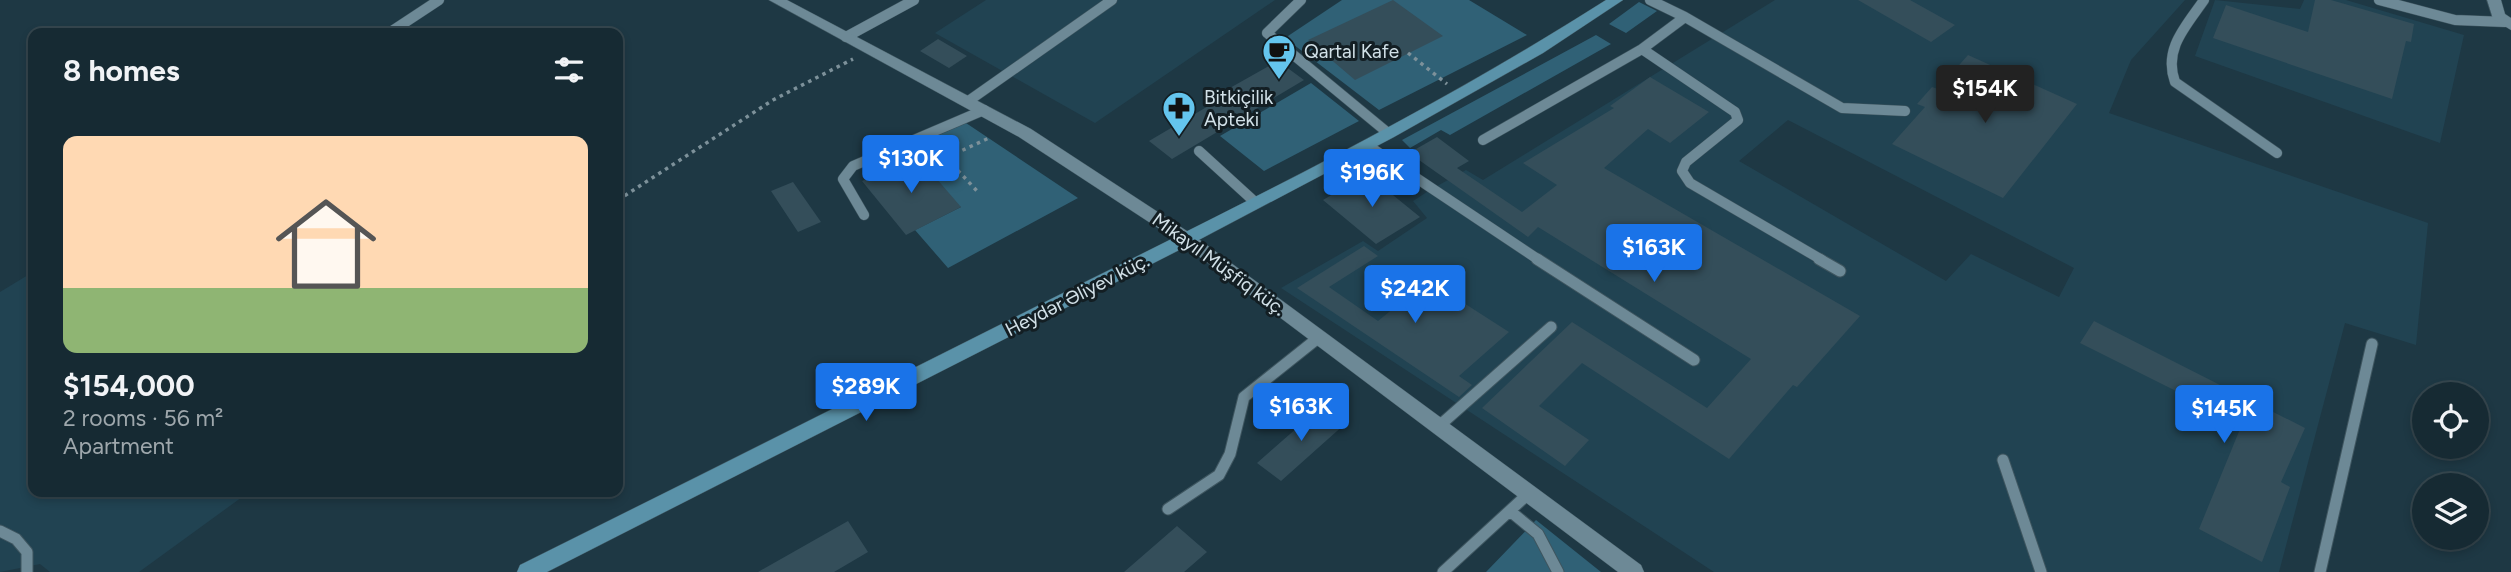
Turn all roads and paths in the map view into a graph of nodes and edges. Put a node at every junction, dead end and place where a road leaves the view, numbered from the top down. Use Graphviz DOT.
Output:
graph roads {
  1 [pos="439,0"];
  2 [pos="776,0"];
  3 [pos="914,0"];
  4 [pos="1112,0"];
  5 [pos="1301,0"];
  6 [pos="1616,0"];
  7 [pos="1650,0"];
  8 [pos="2204,0"];
  9 [pos="2379,0"];
  10 [pos="2494,0"];
  11 [pos="1685,17"];
  12 [pos="2508,23"];
  13 [pos="397,28"];
  14 [pos="846,37"];
  15 [pos="1642,49"];
  16 [pos="870,50"];
  17 [pos="1408,53"];
  18 [pos="1460,94"];
  19 [pos="968,102"];
  20 [pos="984,110"];
  21 [pos="1905,111"];
  22 [pos="1388,134"];
  23 [pos="925,135"];
  24 [pos="989,138"];
  25 [pos="1483,140"];
  26 [pos="1367,145"];
  27 [pos="1199,151"];
  28 [pos="2277,153"];
  29 [pos="946,158"];
  30 [pos="926,167"];
  31 [pos="978,192"];
  32 [pos="623,197"];
  33 [pos="1256,203"];
  34 [pos="864,215"];
  35 [pos="1187,239"];
  36 [pos="1840,271"];
  37 [pos="1551,327"];
  38 [pos="1318,338"];
  39 [pos="2372,344"];
  40 [pos="1694,360"];
  41 [pos="1439,426"];
  42 [pos="2003,460"];
  43 [pos="1528,494"];
  44 [pos="1168,509"];
  45 [pos="1510,511"];
  46 [pos="0,531"];
  47 [pos="27,572"];
  48 [pos="527,572"];
  49 [pos="1443,572"];
  50 [pos="1558,572"];
  51 [pos="1634,572"];
  52 [pos="2041,572"];
  53 [pos="2320,572"];
  1 -- 13 [label="lane"];
  2 -- 14 [label="street, Mikayıl Müşfiq küç."];
  3 -- 14 [label="lane"];
  4 -- 19 [label="lane"];
  5 -- 22 [label="lane"];
  6 -- 18 [label="main road, Heydər Əliyev küç."];
  7 -- 11 [label="lane"];
  8 -- 28 [label="lane"];
  9 -- 12 [label="lane"];
  10 -- 12 [label="street"];
  11 -- 15 [label="lane"];
  11 -- 21 [label="lane"];
  14 -- 16 [label="street, Mikayıl Müşfiq küç."];
  15 -- 25 [label="lane"];
  15 -- 36 [label="lane"];
  16 -- 19 [label="street, Mikayıl Müşfiq küç."];
  16 -- 32 [label="path"];
  17 -- 18 [label="path"];
  18 -- 22 [label="main road, Heydər Əliyev küç."];
  19 -- 20 [label="street, Mikayıl Müşfiq küç."];
  20 -- 23 [label="lane"];
  20 -- 35 [label="street, Mikayıl Müşfiq küç."];
  22 -- 26 [label="main road, Heydər Əliyev küç."];
  23 -- 29 [label="path"];
  23 -- 34 [label="lane"];
  24 -- 29 [label="path"];
  26 -- 33 [label="main road, Heydər Əliyev küç."];
  26 -- 40 [label="lane"];
  27 -- 33 [label="lane"];
  29 -- 30 [label="path"];
  29 -- 31 [label="path"];
  33 -- 35 [label="main road, Heydər Əliyev küç."];
  35 -- 38 [label="street, Mikayıl Müşfiq küç."];
  35 -- 48 [label="main road, Heydər Əliyev küç."];
  37 -- 41 [label="lane"];
  38 -- 41 [label="street, Mikayıl Müşfiq küç."];
  38 -- 44 [label="lane"];
  39 -- 53 [label="lane"];
  41 -- 43 [label="street, Mikayıl Müşfiq küç."];
  42 -- 52 [label="lane"];
  43 -- 45 [label="lane"];
  43 -- 51 [label="street, Mikayıl Müşfiq küç."];
  45 -- 49 [label="lane"];
  45 -- 50 [label="lane"];
  46 -- 47 [label="lane"];
}
